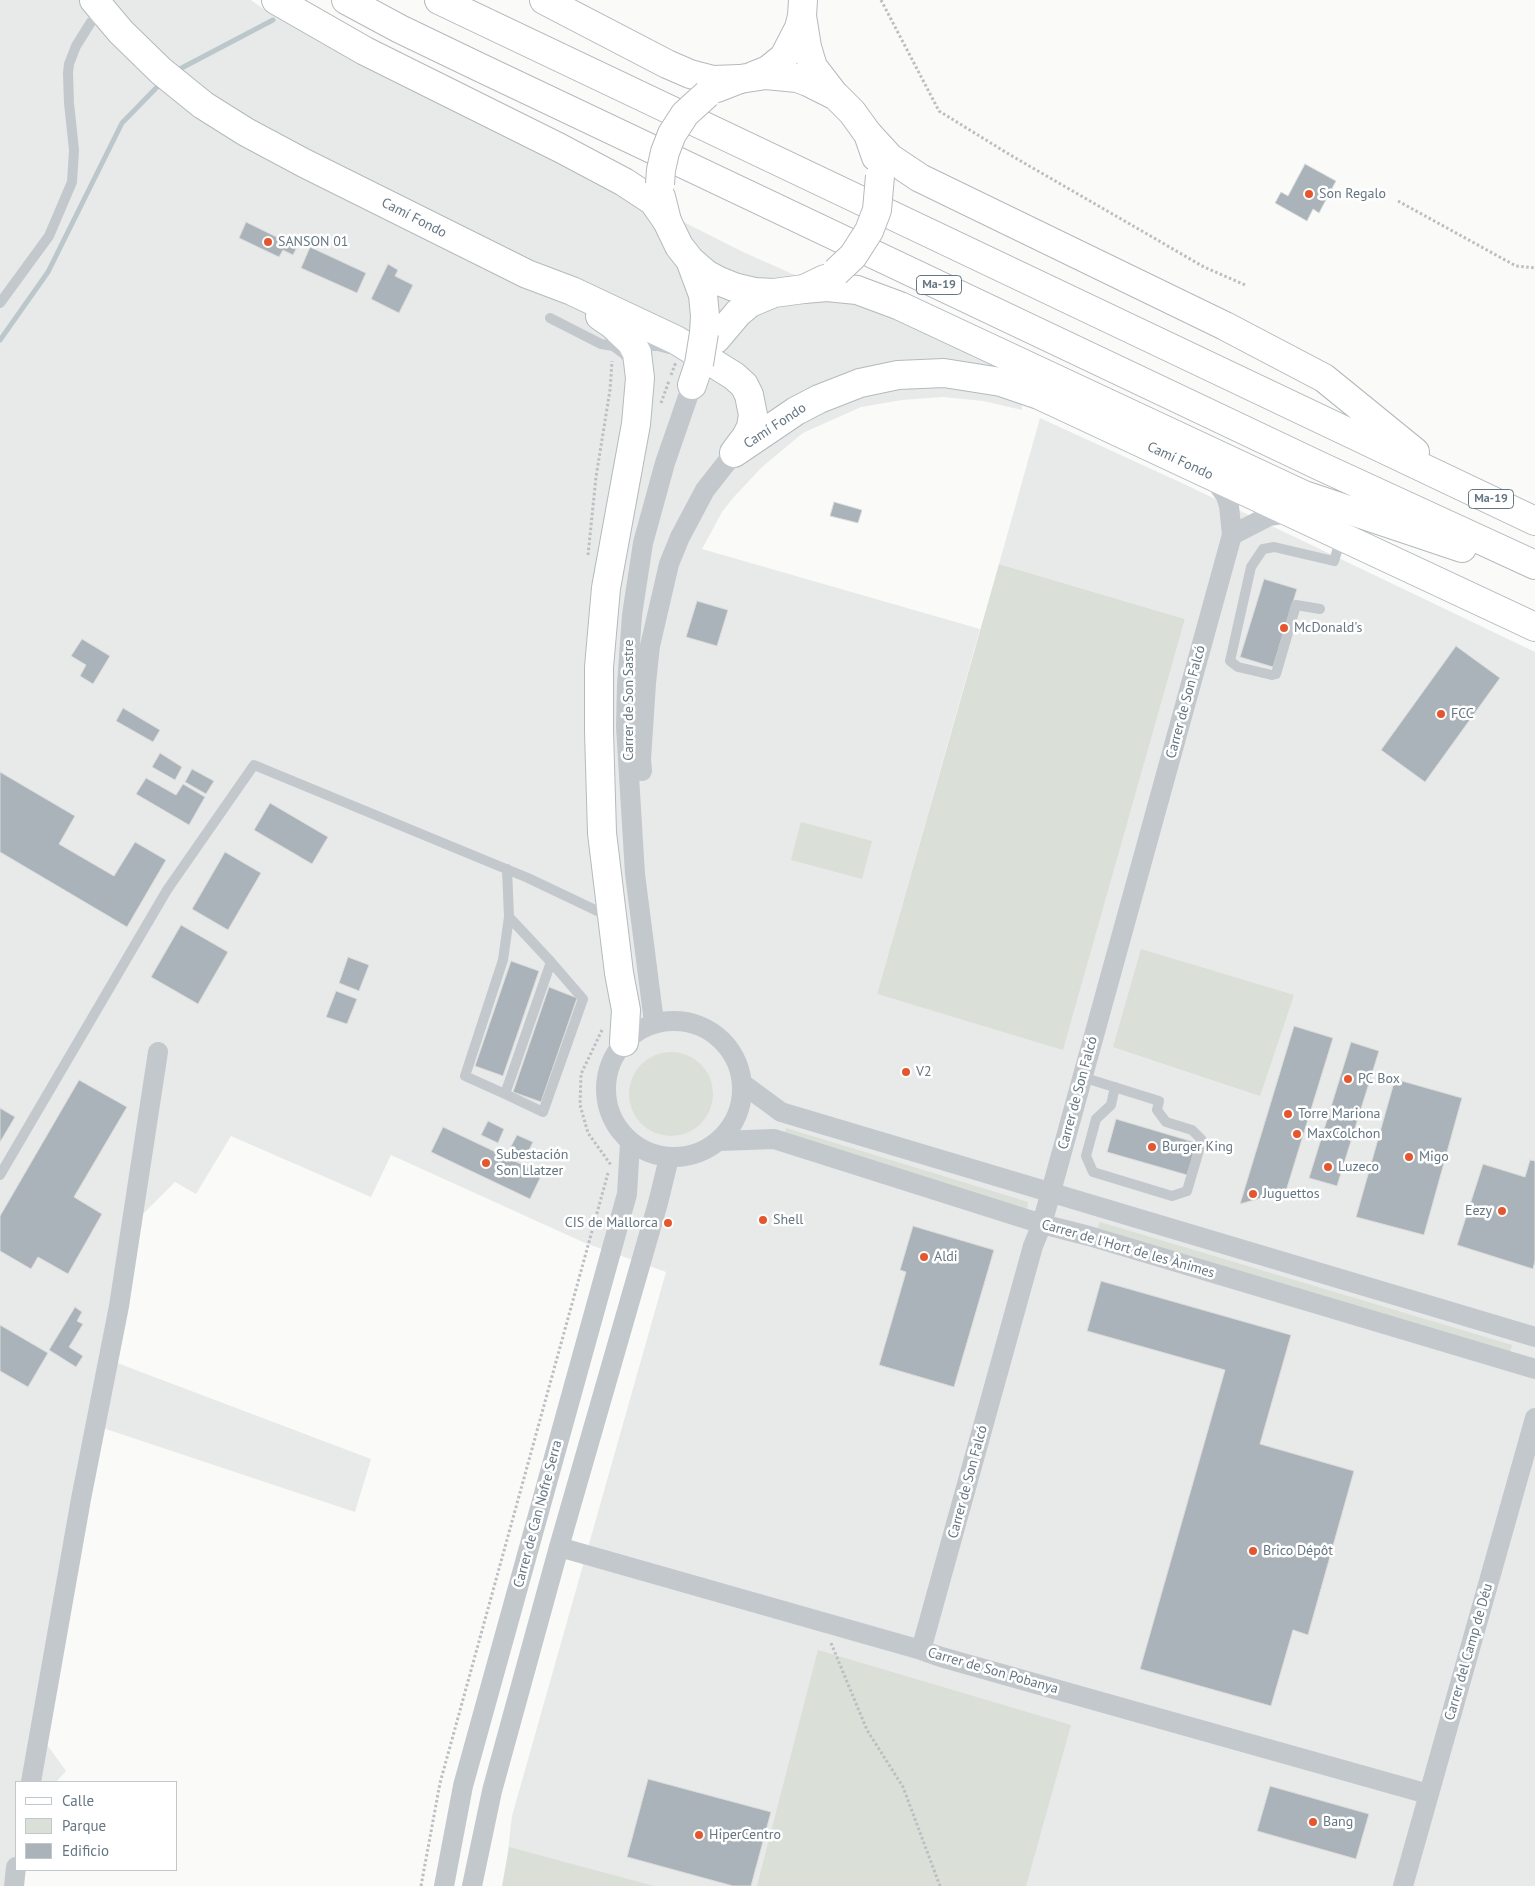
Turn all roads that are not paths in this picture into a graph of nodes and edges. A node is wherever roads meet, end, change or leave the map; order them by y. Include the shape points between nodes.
1 (276, 0) edge
2 (346, 0) edge
3 (439, 0) edge
4 (544, 0) edge
5 (99, 6) edge
6 (803, 8) edge
7 (746, 77) junction
8 (836, 96) junction
9 (868, 134) junction
10 (667, 221) junction
11 (690, 260) junction
12 (527, 274) junction
13 (804, 289) junction
14 (774, 294) junction
15 (0, 302) edge
16 (550, 318) dead end
17 (710, 336) junction
18 (623, 347) junction
19 (674, 351) junction
20 (704, 372) junction
21 (640, 378) junction
22 (734, 453) junction
23 (1203, 471) junction
24 (1447, 478) junction
25 (621, 505) junction
26 (1301, 518) junction
27 (1535, 521) edge
28 (1232, 535) junction
29 (1341, 537) junction
30 (1535, 565) edge
31 (1535, 572) edge
32 (1320, 609) dead end
33 (1535, 627) edge
34 (507, 869) junction
35 (635, 874) junction
36 (509, 917) junction
37 (613, 919) junction
38 (551, 962) junction
39 (654, 1022) junction
40 (614, 1034) junction
41 (158, 1052) dead end
42 (1082, 1078) junction
43 (743, 1084) junction
44 (1115, 1087) junction
45 (505, 1094) junction
46 (720, 1141) junction
47 (630, 1142) junction
48 (669, 1158) junction
49 (0, 1176) edge
50 (1050, 1193) junction
51 (1042, 1224) junction
52 (1535, 1337) edge
53 (1535, 1369) edge
54 (1535, 1418) edge
55 (559, 1547) junction
56 (921, 1650) junction
57 (31, 1781) edge
58 (1428, 1794) junction
59 (16, 1871) edge
60 (14, 1886) edge
61 (444, 1886) edge
62 (472, 1886) edge
63 (1403, 1886) edge

1 - 10 main road via 365,51 624,182 653,201
2 - 30 main road, Ma-19 via 478,68
3 - 24 main road, Ma-19
4 - 7 main road via 690,74 712,80
5 - 12 main road, Camí Fondo via 144,55 203,105 266,144
5 - 15 lane via 69,64 74,150 72,182 49,236
6 - 7 main road via 795,37 784,57 768,70
6 - 8 main road via 807,47 813,67
7 - 8 main road via 797,78
7 - 10 main road, bridge via 707,94 685,114 672,134 660,170 662,206
8 - 9 main road
9 - 13 main road, bridge via 880,176 877,210 870,231 853,256 836,272
9 - 24 main road via 890,158 920,178 1209,318 1324,378
10 - 11 main road
11 - 14 main road via 706,274 734,288
11 - 17 main road via 703,295
12 - 18 main road via 604,318 623,333
12 - 20 main road, Camí Fondo via 572,291 676,340
13 - 14 main road
13 - 31 main road via 857,290 900,306 1304,495
14 - 17 main road via 750,303
16 - 18 lane via 601,344
17 - 20 main road
18 - 19 lane via 658,346
18 - 21 main road via 640,364
18 - 25 lane via 632,376 620,460
19 - 20 main road
19 - 21 main road via 655,353 648,359
20 - 22 main road, Camí Fondo via 734,376 744,385 752,406 751,427
20 - 35 street, Carrer de Son Sastre via 675,431 650,514 632,615 626,727
21 - 25 main road via 636,424
22 - 23 main road, Camí Fondo via 783,418 843,388 898,375 944,373 1001,382 1032,392
22 - 35 street via 705,490 680,537 669,564 653,626 641,758 647,860
23 - 26 main road, Camí Fondo
23 - 28 street via 1226,496
24 - 27 main road, Ma-19
25 - 37 main road via 604,603 599,685 602,833
26 - 28 street via 1274,515
26 - 29 main road, Camí Fondo
28 - 42 street, Carrer de Son Falcó
29 - 32 lane via 1334,561 1274,547 1263,549 1251,567 1230,661 1238,668 1276,674 1296,605
29 - 33 main road, Camí Fondo
34 - 36 lane
34 - 37 lane
34 - 49 lane via 254,765 167,890
35 - 39 street, Carrer de Son Sastre
36 - 38 lane
36 - 45 lane via 503,960 465,1076
37 - 40 main road via 626,1010
38 - 45 lane
38 - 45 lane via 583,999 543,1112
39 - 40 street
39 - 43 street via 686,1022 707,1029 725,1043 737,1062
40 - 47 street via 605,1082 607,1105 615,1126
41 - 57 street via 119,1306
42 - 44 lane
42 - 50 street, Carrer de Son Falcó
43 - 46 street via 741,1105 733,1125
43 - 50 street via 781,1112
44 - 44 lane via 1111,1106 1096,1119 1086,1156 1093,1172 1172,1196 1187,1191 1202,1140 1192,1130 1166,1122 1157,1110 1159,1101
46 - 48 street via 687,1157
46 - 51 street, Carrer de l'Hort de les Ànimes via 774,1139
47 - 48 street via 655,1156
47 - 61 street, Carrer de Can Nofre Serra via 627,1194 463,1786
48 - 55 street, Carrer de Can Nofre Serra
50 - 51 street, Carrer de Son Falcó
50 - 52 street
51 - 53 street, Carrer de l'Hort de les Ànimes
51 - 56 street, Carrer de Son Falcó via 1033,1246
54 - 58 street, Carrer del Camp de Déu
55 - 56 street, Carrer de Son Pobanya
55 - 62 street, Carrer de Can Nofre Serra via 492,1791
56 - 58 street, Carrer de Son Pobanya
58 - 63 street, Carrer del Camp de Déu
59 - 60 street

